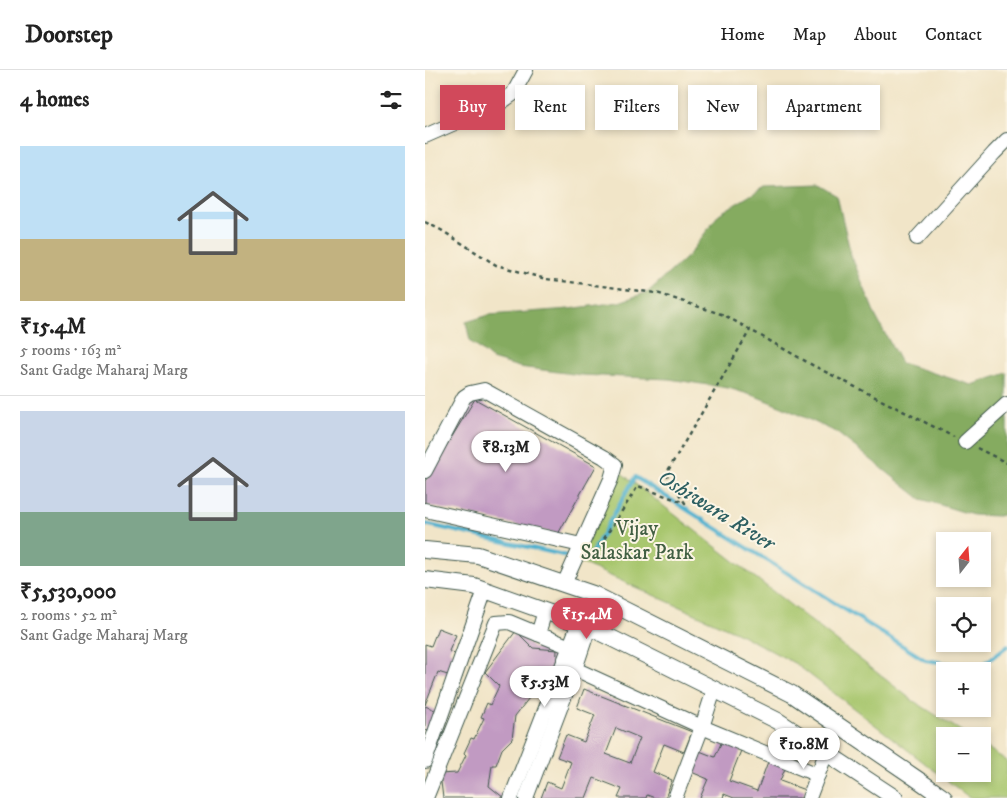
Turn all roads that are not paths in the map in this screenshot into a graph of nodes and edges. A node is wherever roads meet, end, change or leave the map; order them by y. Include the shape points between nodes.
1 (526, 70) edge
2 (425, 136) edge
3 (1007, 140) edge
4 (917, 238) dead end
5 (1007, 404) edge
6 (965, 442) road end
7 (425, 470) edge
8 (425, 510) edge
9 (425, 550) edge
10 (580, 557) junction
11 (425, 580) edge
12 (564, 584) junction
13 (485, 590) junction
14 (545, 611) junction
15 (584, 625) junction
16 (538, 634) junction
17 (569, 647) junction
18 (575, 669) junction
19 (714, 690) junction
20 (703, 728) junction
21 (826, 753) junction
22 (425, 761) edge
23 (818, 775) junction
24 (426, 798) edge
25 (511, 798) edge
26 (526, 798) edge
27 (675, 798) edge
28 (809, 798) edge
29 (895, 798) edge
30 (944, 798) edge

1 - 2 street via 513,94 500,103
3 - 4 street
5 - 6 street
7 - 10 street via 464,397 484,390 604,457 615,466
8 - 10 street
9 - 12 main road via 478,555
10 - 12 street
11 - 13 main road
12 - 30 main road via 593,594 792,694
13 - 14 main road
13 - 22 street
14 - 15 main road
14 - 16 street
15 - 17 street
15 - 18 street
15 - 19 main road
16 - 17 street
16 - 24 street via 509,622 496,623
17 - 25 street
18 - 20 street
18 - 26 street
19 - 20 street
19 - 21 main road via 778,721
20 - 23 street
20 - 27 street
21 - 23 street
21 - 29 main road
23 - 28 street

